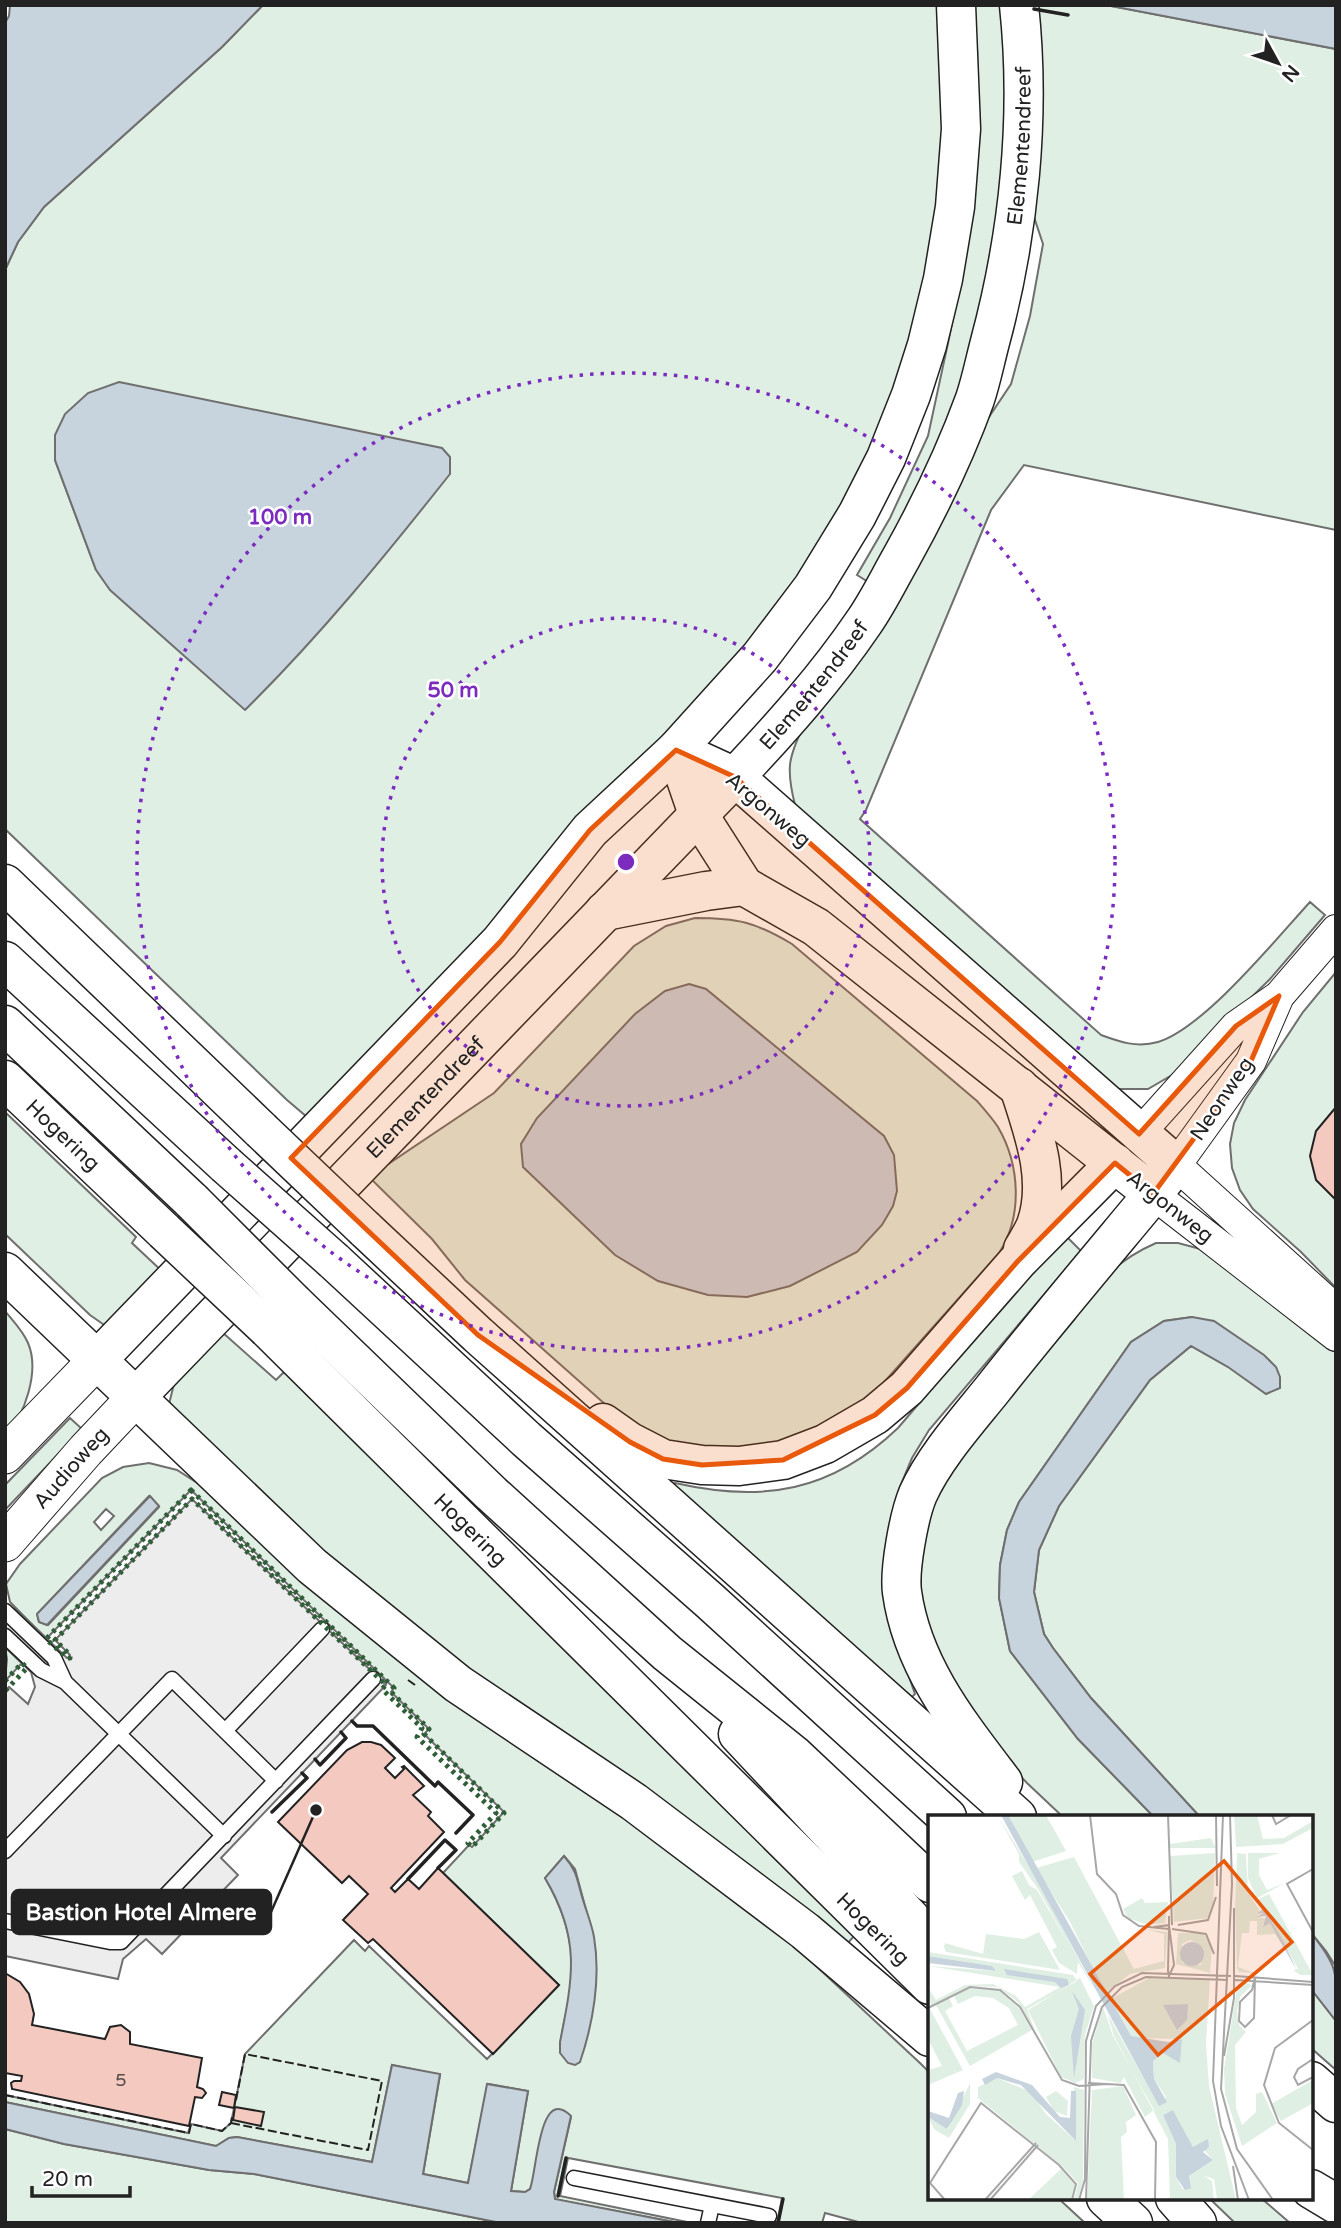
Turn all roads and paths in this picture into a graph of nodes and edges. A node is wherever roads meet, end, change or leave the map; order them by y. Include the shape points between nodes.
1 (956, 5) edge
2 (1019, 7) edge
3 (677, 750) junction
4 (735, 777) junction
5 (698, 814) junction
6 (5, 884) edge
7 (744, 886) junction
8 (605, 911) junction
9 (1336, 930) edge
10 (5, 961) edge
11 (1279, 996) junction
12 (5, 1025) edge
13 (5, 1080) edge
14 (1018, 1087) junction
15 (1139, 1134) junction
16 (1115, 1163) junction
17 (1164, 1180) junction
18 (1018, 1261) junction
19 (5, 1272) edge
20 (1336, 1310) edge
21 (478, 1335) junction
22 (1336, 1336) edge
23 (97, 1360) junction
24 (137, 1396) junction
25 (5, 1455) edge
26 (5, 1543) edge
27 (5, 1611) edge
28 (322, 1629) dead end
29 (5, 1636) edge
30 (667, 1653) junction
31 (373, 1679) dead end
32 (65, 1682) junction
33 (225, 1731) junction
34 (118, 1734) junction
35 (276, 1781) junction
36 (945, 1815) edge
37 (1015, 1815) edge
38 (1027, 1815) edge
39 (224, 1836) junction
40 (5, 1851) edge
41 (928, 1882) edge
42 (5, 1921) edge
43 (928, 1937) edge
44 (928, 1983) edge
45 (928, 2035) edge
46 (1313, 2083) edge
47 (1336, 2104) edge
48 (1313, 2174) edge
49 (573, 2178) dead end
50 (1313, 2190) edge
51 (1336, 2195) edge
52 (1108, 2200) edge
53 (1161, 2200) edge
54 (1177, 2200) edge
55 (1336, 2204) edge
56 (712, 2205) junction
57 (769, 2216) dead end
58 (708, 2223) edge
59 (1133, 2223) edge
60 (1188, 2223) edge
61 (1198, 2223) edge

1 - 3 main road via 961,129 956,207 943,279 911,395 863,503 813,586 761,657
2 - 4 main road, Elementendreef via 1023,82 1015,223 1002,296 975,397 928,509 866,621 795,713
3 - 4 main road, Argonweg
3 - 5 main road, Argonweg
3 - 23 main road via 590,830 500,942
4 - 5 main road, Elementendreef
4 - 15 main road, Argonweg
5 - 7 main road, Argonweg
5 - 8 main road, Elementendreef
6 - 21 main road, bridge
7 - 8 main road
7 - 14 main road, Argonweg via 816,927
8 - 24 main road, Elementendreef
9 - 11 street, Neonweg
10 - 36 main road, bridge
11 - 15 street, Neonweg via 1236,1026
11 - 17 street, Neonweg via 1251,1061
12 - 30 main road, bridge via 492,1494
13 - 44 main road, Hogering, bridge via 268,1329
14 - 16 main road, Argonweg
14 - 18 main road via 1036,1140 1043,1187 1036,1225
15 - 16 main road, Neonweg
15 - 17 main road, Argonweg
16 - 17 main road, Argonweg
16 - 18 main road, Neonweg
17 - 20 street, Argonweg
17 - 22 street, Argonweg
17 - 38 main road via 951,1440 918,1494 906,1537 902,1591 931,1680
18 - 21 main road via 907,1388 875,1415 825,1444 783,1461 739,1466 663,1459 630,1442
19 - 23 main road
21 - 37 main road
23 - 24 main road
23 - 25 street
24 - 26 street, Audioweg
24 - 45 main road via 312,1566 458,1684 634,1802 805,1931
27 - 32 lane via 54,1658
28 - 33 lane
29 - 32 lane via 41,1671
30 - 41 main road via 794,1755
30 - 43 main road
31 - 35 lane
32 - 34 lane
33 - 34 lane via 172,1679
33 - 35 lane
34 - 39 lane
34 - 40 lane
35 - 39 lane
39 - 42 lane via 121,1942
46 - 47 main road
48 - 51 main road
49 - 56 lane
50 - 55 main road
52 - 59 main road
53 - 60 main road
54 - 61 main road
56 - 57 lane
56 - 58 lane

